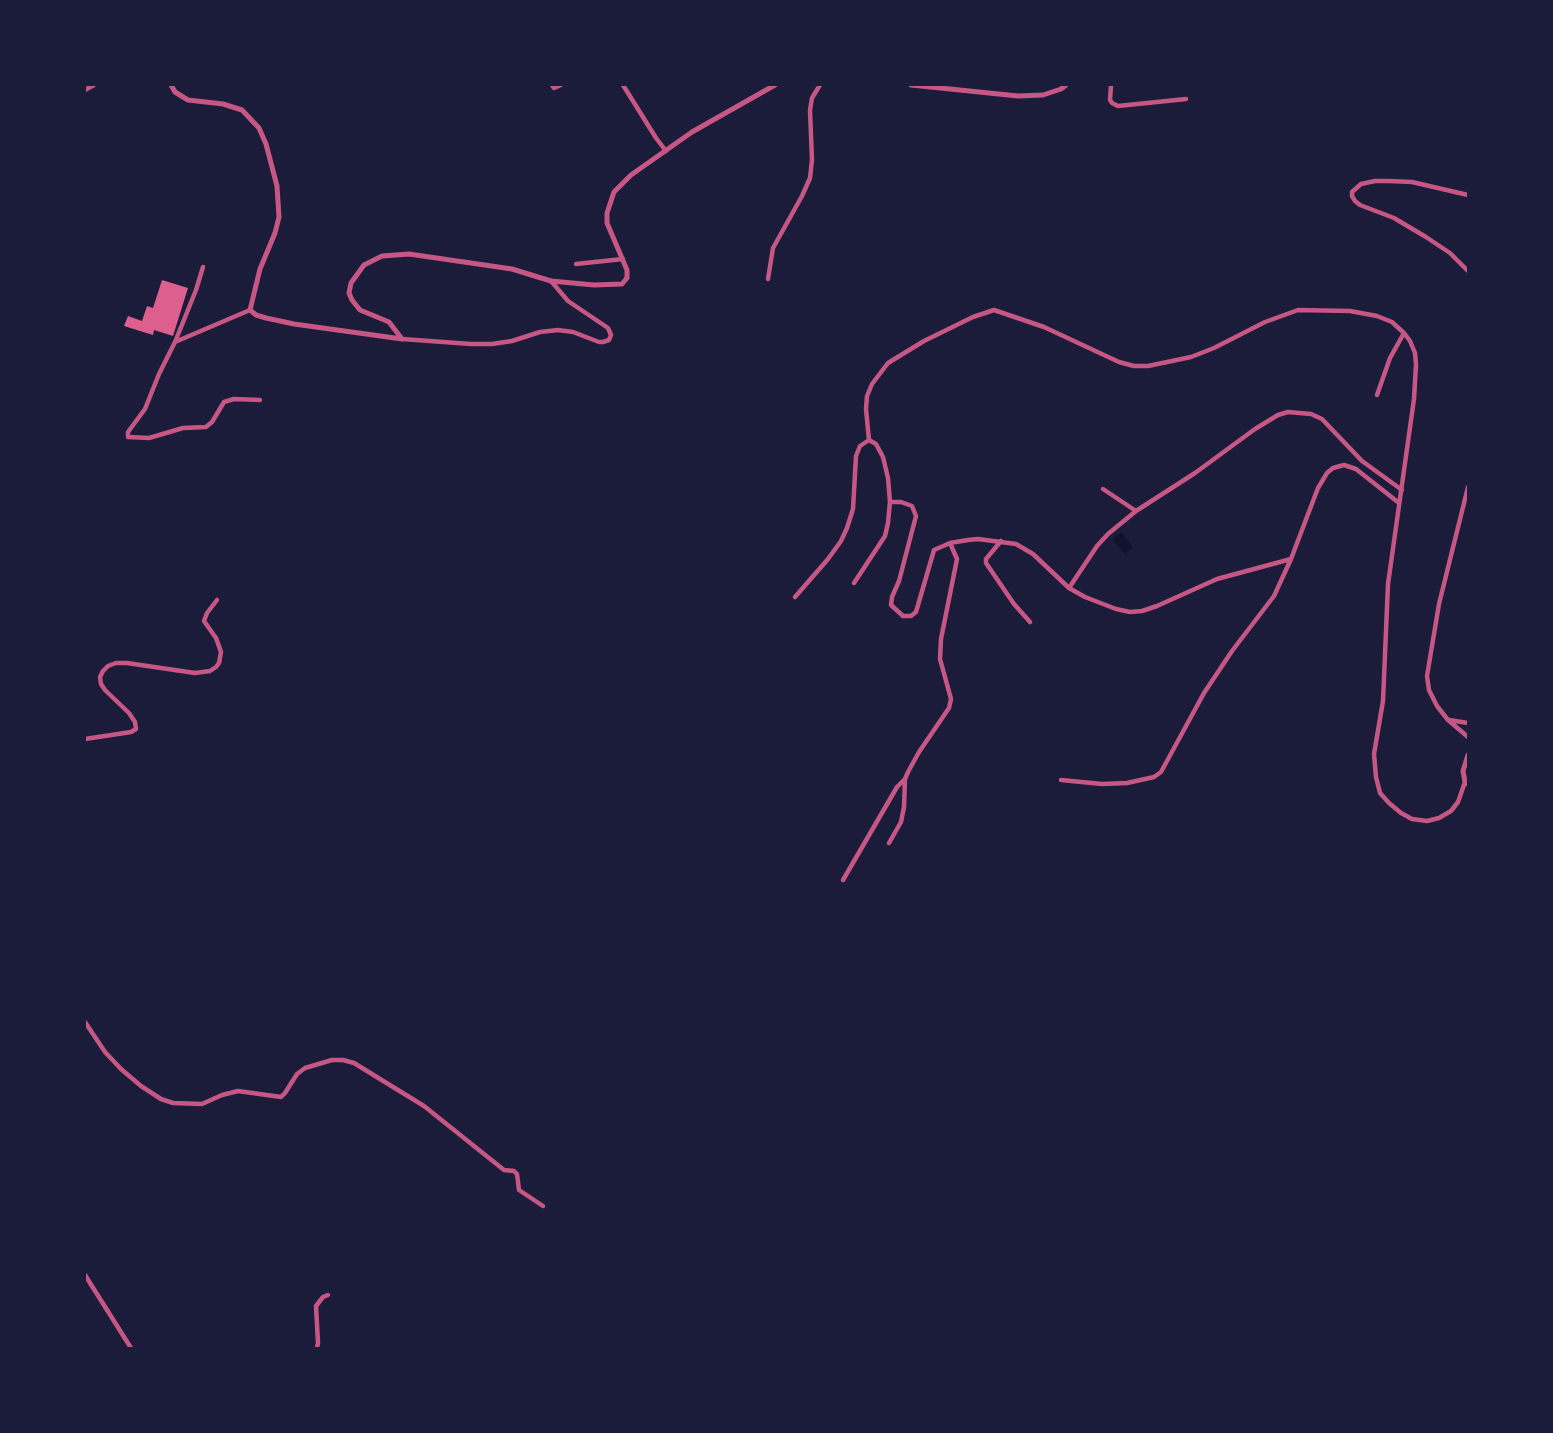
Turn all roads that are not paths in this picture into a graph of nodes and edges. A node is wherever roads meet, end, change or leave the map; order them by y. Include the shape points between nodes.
1 (94, 85) edge
2 (171, 85) edge
3 (552, 85) edge
4 (561, 85) edge
5 (623, 85) edge
6 (775, 85) edge
7 (820, 85) edge
8 (911, 85) edge
9 (1066, 85) edge
10 (1111, 85) edge
11 (85, 90) edge
12 (1186, 99) dead end
13 (666, 150) junction
14 (1468, 194) edge
15 (623, 259) junction
16 (576, 264) dead end
17 (203, 267) dead end
18 (1468, 271) edge
19 (768, 279) dead end
20 (551, 281) junction
21 (250, 310) junction
22 (1404, 333) junction
23 (402, 339) junction
24 (175, 342) junction
25 (1377, 395) dead end
26 (260, 400) dead end
27 (868, 440) junction
28 (1468, 486) edge
29 (1103, 490) dead end
30 (1402, 490) junction
31 (890, 502) junction
32 (1400, 503) junction
33 (1136, 511) junction
34 (1001, 542) junction
35 (950, 543) junction
36 (1291, 559) junction
37 (854, 583) dead end
38 (1069, 588) junction
39 (795, 597) dead end
40 (217, 600) dead end
41 (1030, 622) dead end
42 (1448, 720) junction
43 (1468, 723) edge
44 (1468, 737) edge
45 (85, 739) edge
46 (1468, 755) edge
47 (905, 779) junction
48 (1061, 780) dead end
49 (1467, 783) edge
50 (889, 843) dead end
51 (843, 880) dead end
52 (85, 1022) edge
53 (543, 1206) dead end
54 (85, 1276) edge
55 (328, 1294) dead end
56 (131, 1348) edge
57 (317, 1348) edge

1 - 11 street
2 - 21 street via 175,92 188,100 242,110 259,128 266,144 277,186 279,217 260,269
3 - 4 street via 554,88
5 - 13 street
6 - 13 street
7 - 19 street via 812,98 810,110 810,178 773,248
8 - 9 street via 1018,96 1043,95
10 - 12 street via 1110,100 1118,106
13 - 15 street via 622,182 609,203 607,223
14 - 18 street via 1389,180 1361,184 1352,192 1355,202 1394,218 1426,237 1450,253
15 - 16 street
15 - 20 street via 628,275 622,284
17 - 24 street
20 - 23 street via 512,269 421,256 395,254 374,258 364,264 349,292 360,310 389,322
20 - 23 street via 568,301 608,328 609,340 599,342 574,332 558,330 492,344
21 - 23 street via 266,318 294,324
21 - 24 street
22 - 25 street via 1390,358
22 - 27 street via 1392,322 1370,315 1298,310 1191,356 1134,366 1044,327 994,310 973,317 888,362 867,396
22 - 30 street via 1415,353 1416,380
24 - 26 street via 145,409 128,432 128,437 149,438 183,428 206,427 224,402
27 - 31 street via 876,444 883,457
27 - 39 street via 860,446 856,456 853,509 841,541
28 - 42 street via 1439,604 1427,676 1433,699
29 - 33 street
30 - 32 street
30 - 33 street via 1362,460 1322,419 1311,414 1288,412 1278,415
31 - 35 street via 912,506 916,516 892,597 891,605 902,616 916,612 934,550
31 - 37 street via 884,536
32 - 36 street via 1356,469 1344,465 1333,468 1318,488
32 - 49 street via 1388,584 1383,701 1374,754 1376,777 1380,793 1388,804 1412,819 1427,821 1450,811
33 - 38 street via 1097,546
34 - 35 street via 978,539
34 - 38 street via 1016,544 1033,554
34 - 41 street via 986,563
35 - 47 street via 957,559 940,658 951,699 949,708
36 - 38 street via 1217,579 1136,612 1116,609
36 - 48 street via 1274,596 1204,693 1161,772 1154,777 1127,783
40 - 45 street via 206,613 204,621 221,652 216,667 195,673 127,663 108,666 100,677 101,684 129,713 136,729
42 - 43 street
42 - 44 street
46 - 49 street via 1463,771
47 - 50 street via 901,822
47 - 51 street via 897,787
52 - 53 street via 121,1069 141,1086 173,1103 202,1104 238,1091 281,1097 304,1068 332,1060 354,1063 424,1106 504,1170 514,1171 519,1190
54 - 56 street
55 - 57 street via 316,1306

